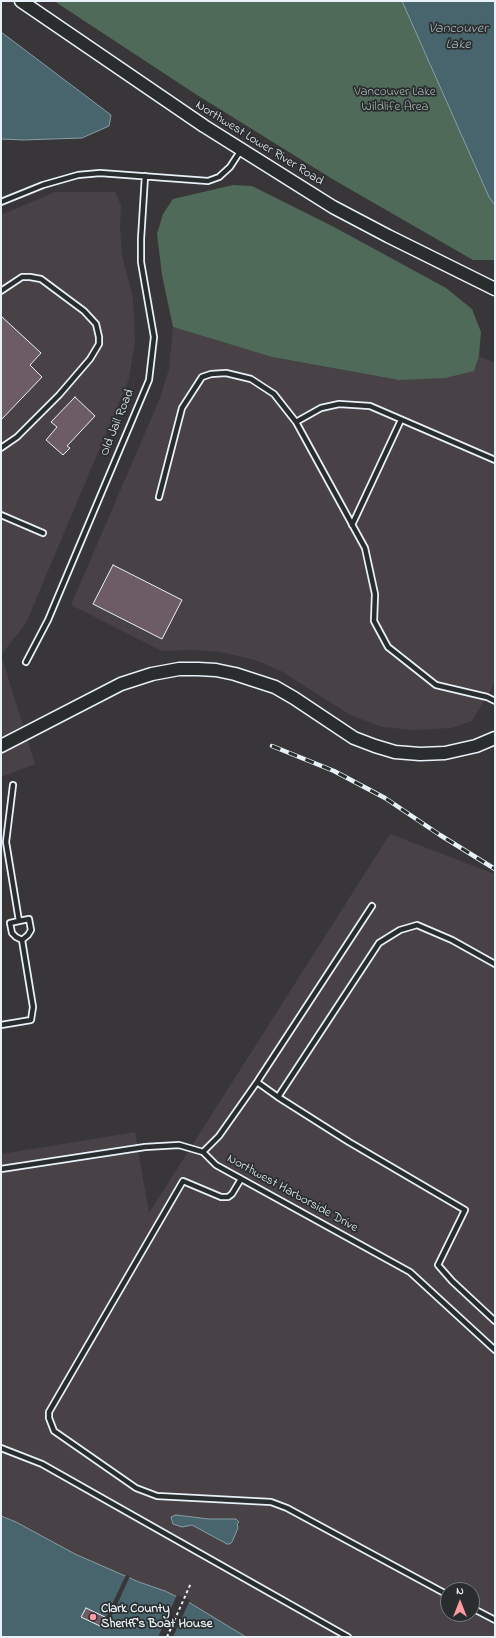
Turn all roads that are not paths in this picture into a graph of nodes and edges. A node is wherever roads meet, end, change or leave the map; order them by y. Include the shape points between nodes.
1 (21, 1) edge
2 (241, 150) junction
3 (145, 176) junction
4 (1, 202) edge
5 (495, 289) edge
6 (1, 291) edge
7 (401, 420) junction
8 (296, 422) junction
9 (1, 448) edge
10 (495, 460) edge
11 (159, 497) dead end
12 (1, 515) edge
13 (352, 525) junction
14 (43, 533) dead end
15 (26, 662) dead end
16 (495, 701) edge
17 (495, 738) edge
18 (1, 746) edge
19 (13, 785) dead end
20 (4, 843) edge
21 (372, 906) dead end
22 (19, 921) junction
23 (22, 940) junction
24 (495, 964) edge
25 (1, 1025) edge
26 (257, 1082) junction
27 (278, 1097) junction
28 (203, 1152) junction
29 (1, 1169) edge
30 (241, 1179) junction
31 (495, 1320) edge
32 (495, 1350) edge
33 (1, 1448) edge
34 (440, 1591) edge
35 (480, 1612) edge
36 (495, 1620) edge
37 (348, 1637) edge

1 - 2 street, Northwest Lower River Road
2 - 3 lane via 230,167 219,177 208,181
2 - 5 street, Northwest Lower River Road via 333,207
3 - 4 lane via 100,173 78,175 43,185
3 - 15 lane, Old Jail Road via 141,262 154,337 149,380 48,620
6 - 9 lane via 22,277 41,280 84,311 96,324 99,344 90,359 59,395 17,437
7 - 8 lane via 370,406 339,404 321,408
7 - 10 lane
7 - 13 lane
8 - 11 lane via 274,394 251,379 226,373 202,376 182,408
8 - 13 lane
12 - 14 lane
13 - 16 lane via 365,548 375,594 374,621 388,646 436,685
17 - 18 street via 476,746 445,753 395,752 354,738 275,687 216,670 179,669 138,677
19 - 20 lane
20 - 22 lane
21 - 26 lane
22 - 23 lane via 10,923 12,933
22 - 23 lane via 29,919 31,930
23 - 25 lane via 33,1007 31,1020
24 - 27 lane via 452,940 416,925 400,930 379,944
26 - 27 lane
26 - 28 lane via 219,1136
27 - 31 lane via 465,1210 438,1265
28 - 29 lane, Northwest Harborside Drive via 179,1145 145,1147
28 - 30 lane, Northwest Harborside Drive via 216,1165
30 - 32 lane, Northwest Harborside Drive via 410,1272
30 - 34 lane via 228,1197 221,1197 183,1181 49,1412 54,1431 136,1488 157,1496 271,1502 287,1508
33 - 37 lane via 42,1464
35 - 36 lane

